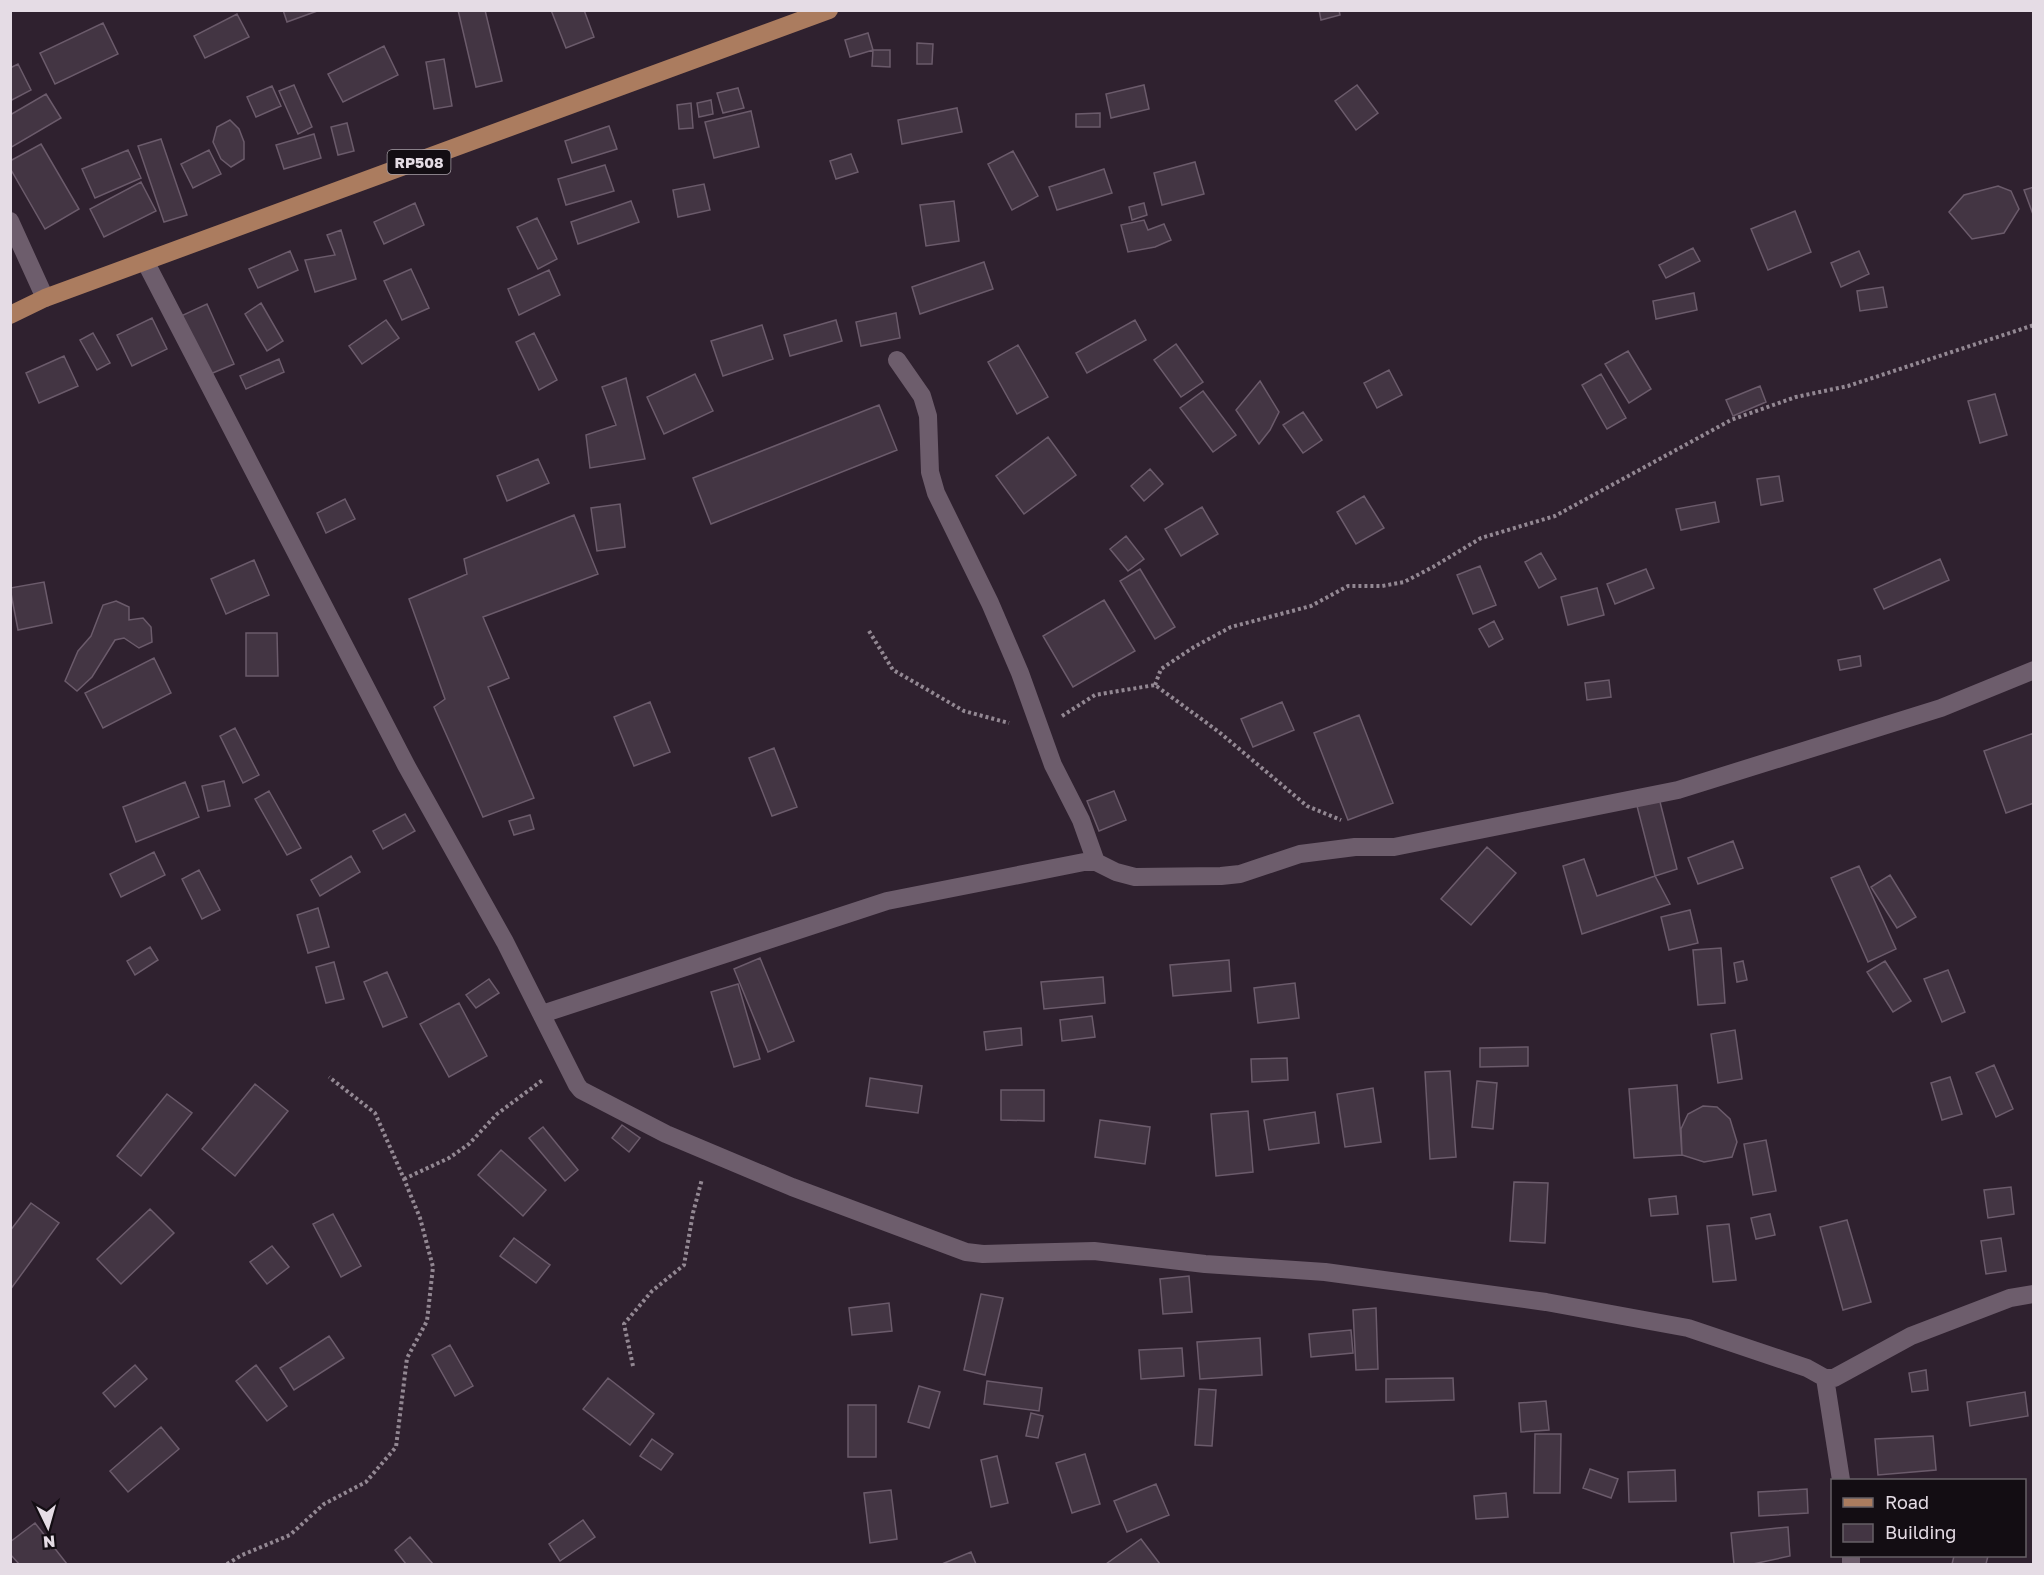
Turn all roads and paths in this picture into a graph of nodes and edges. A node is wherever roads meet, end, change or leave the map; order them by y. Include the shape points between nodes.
1 (829, 10) edge
2 (10, 221) edge
3 (146, 263) junction
4 (45, 298) junction
5 (10, 315) edge
6 (2034, 325) edge
7 (897, 360) dead end
8 (869, 631) dead end
9 (2034, 670) edge
10 (1155, 685) junction
11 (1040, 730) junction
12 (1341, 820) dead end
13 (1096, 862) junction
14 (542, 1014) junction
15 (564, 1060) junction
16 (329, 1077) dead end
17 (709, 1152) junction
18 (404, 1179) junction
19 (2034, 1294) edge
20 (633, 1366) dead end
21 (1825, 1378) junction
22 (1841, 1479) edge
23 (227, 1564) edge

1 - 3 main road, RP508
2 - 4 street
3 - 4 main road, RP508
3 - 14 street via 400,755
4 - 5 main road, RP508
6 - 10 path via 1731,420 1555,516 1481,538 1404,582 1348,586 1311,606 1231,627 1161,669
7 - 11 street via 922,396 928,416 930,472 936,493 990,603
8 - 11 path via 893,670 964,711
9 - 13 street via 1941,708 1678,790 1394,847 1300,854 1240,874 1135,877
10 - 11 path via 1095,695
10 - 12 path via 1219,732 1307,806
11 - 13 street
13 - 14 street via 887,901
14 - 15 street
15 - 17 street via 581,1090
15 - 18 path via 497,1114 469,1144
16 - 18 path via 375,1113
17 - 20 path via 684,1265 652,1291 624,1324
17 - 21 street via 966,1252 1094,1251 1325,1272 1546,1302 1688,1328 1807,1368
18 - 23 path via 433,1267 427,1321 406,1358 396,1447 366,1482 324,1504 290,1535
19 - 21 street via 2010,1298 1911,1336 1841,1376
21 - 22 street

